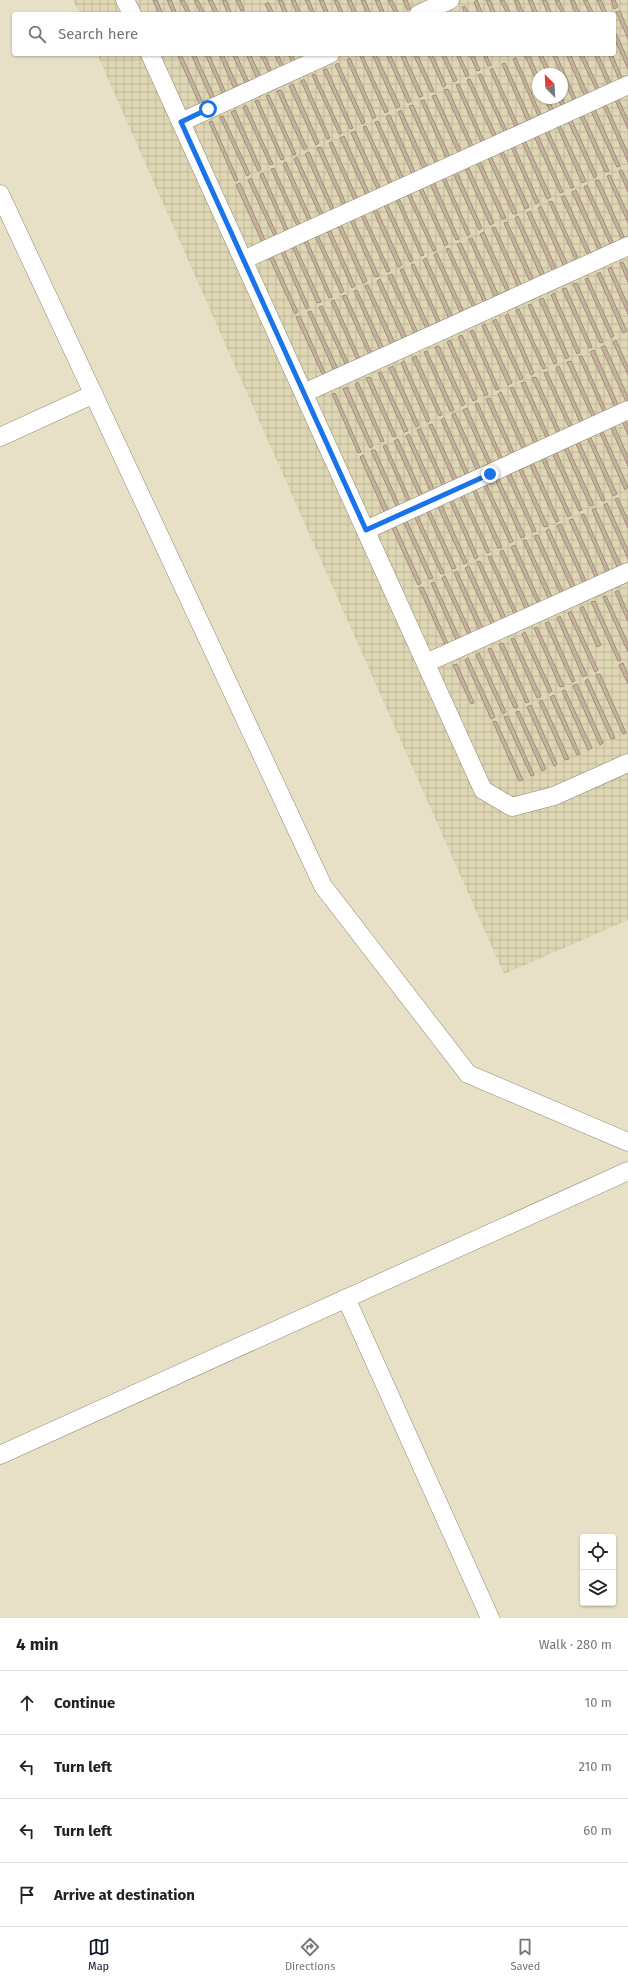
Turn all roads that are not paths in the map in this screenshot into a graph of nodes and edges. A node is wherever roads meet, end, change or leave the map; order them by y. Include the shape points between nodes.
1 (125, 0) edge
2 (450, 0) edge
3 (131, 12) edge
4 (423, 12) edge
5 (151, 56) edge
6 (326, 56) edge
7 (628, 85) edge
8 (181, 122) junction
9 (0, 194) edge
10 (628, 246) edge
11 (243, 260) junction
12 (304, 393) junction
13 (94, 394) junction
14 (628, 410) edge
15 (0, 437) edge
16 (366, 530) junction
17 (628, 572) edge
18 (426, 663) junction
19 (628, 763) edge
20 (628, 1142) edge
21 (628, 1171) edge
22 (346, 1298) junction
23 (0, 1455) edge
24 (490, 1618) edge

1 - 3 lane
2 - 4 lane
5 - 8 lane
6 - 8 lane
7 - 11 lane
8 - 11 lane
9 - 13 lane
10 - 12 lane
11 - 12 lane
12 - 16 lane
13 - 15 lane
13 - 20 lane via 323,886 468,1074
14 - 16 lane
16 - 18 lane
17 - 18 lane
18 - 19 lane via 483,790 512,807 554,796
21 - 22 lane
22 - 23 lane
22 - 24 lane

